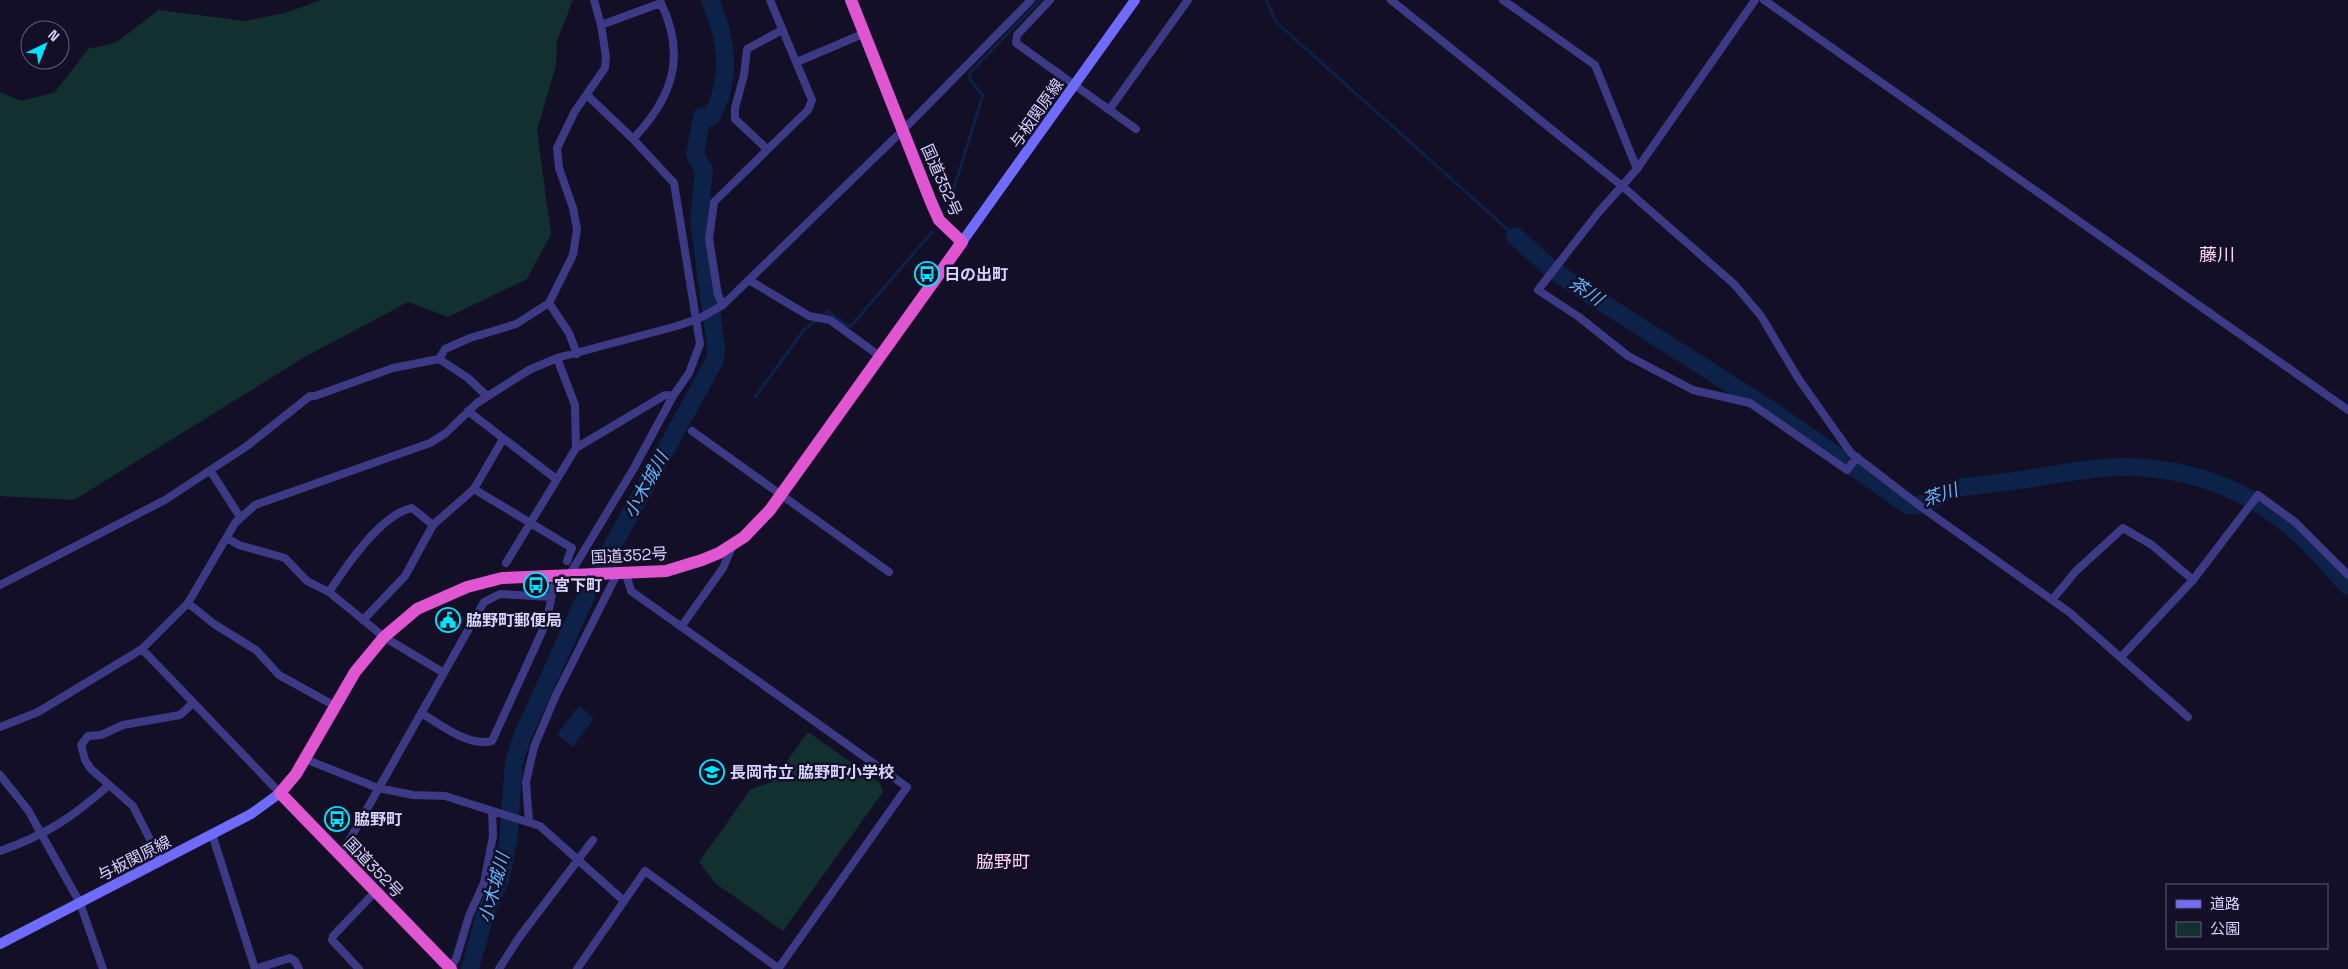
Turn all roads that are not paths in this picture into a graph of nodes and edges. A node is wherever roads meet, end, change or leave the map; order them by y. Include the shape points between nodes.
1 (594, 0) edge
2 (770, 0) edge
3 (851, 0) edge
4 (1031, 0) edge
5 (1050, 0) edge
6 (1135, 0) edge
7 (1188, 0) edge
8 (1391, 0) edge
9 (1503, 0) edge
10 (1756, 0) edge
11 (1764, 0) edge
12 (601, 25) junction
13 (782, 30) junction
14 (865, 33) junction
15 (797, 62) junction
16 (1074, 84) junction
17 (587, 95) junction
18 (1110, 110) junction
19 (1136, 129) dead end
20 (903, 130) junction
21 (634, 139) junction
22 (767, 149) junction
23 (1637, 170) junction
24 (1622, 186) junction
25 (962, 242) junction
26 (749, 280) junction
27 (549, 302) junction
28 (720, 306) junction
29 (698, 319) junction
30 (577, 354) junction
31 (881, 357) junction
32 (557, 358) junction
33 (439, 359) junction
34 (487, 396) junction
35 (673, 396) junction
36 (2348, 410) edge
37 (468, 411) junction
38 (692, 432) dead end
39 (503, 439) junction
40 (576, 448) junction
41 (1857, 458) junction
42 (210, 470) junction
43 (556, 479) junction
44 (474, 489) junction
45 (781, 496) junction
46 (240, 517) junction
47 (530, 523) junction
48 (433, 525) junction
49 (227, 538) junction
50 (732, 545) junction
51 (567, 561) dead end
52 (506, 563) dead end
53 (889, 572) dead end
54 (572, 574) junction
55 (617, 574) junction
56 (2348, 575) edge
57 (2193, 580) junction
58 (0, 586) edge
59 (554, 586) dead end
60 (330, 592) junction
61 (551, 597) junction
62 (2052, 600) junction
63 (188, 604) junction
64 (363, 620) junction
65 (681, 628) junction
66 (384, 637) junction
67 (142, 649) junction
68 (2120, 657) junction
69 (444, 673) junction
70 (192, 702) junction
71 (334, 706) junction
72 (420, 713) junction
73 (2188, 717) dead end
74 (1, 725) edge
75 (305, 759) junction
76 (0, 775) edge
77 (110, 785) junction
78 (378, 788) junction
79 (280, 793) junction
80 (494, 811) junction
81 (528, 822) junction
82 (212, 834) junction
83 (42, 835) junction
84 (593, 840) dead end
85 (0, 850) edge
86 (340, 855) junction
87 (161, 861) junction
88 (576, 861) junction
89 (375, 892) junction
90 (624, 901) junction
91 (80, 903) junction
92 (0, 944) edge
93 (447, 968) edge
94 (102, 969) edge
95 (255, 969) edge
96 (299, 969) edge
97 (359, 969) edge
98 (499, 969) edge
99 (577, 969) edge
100 (778, 969) edge

1 - 12 street
2 - 13 street
3 - 14 highway, 国道352号
4 - 20 street
5 - 16 street via 1017,35 1016,43
6 - 16 main road, 与板関原線
7 - 18 street
8 - 24 street
9 - 23 street via 1595,65
10 - 23 street
11 - 36 street
12 - 17 street via 606,57 604,68
12 - 21 street via 661,3 671,24 674,56 670,84 652,119
13 - 15 street
13 - 22 street via 747,49 735,108 735,119
14 - 15 street
14 - 20 highway, 国道352号
15 - 22 street via 811,94 811,105
16 - 18 street
16 - 25 main road, 与板関原線
17 - 21 street
17 - 27 street via 575,111 557,148 559,168 573,208 577,240 570,262
18 - 19 street
20 - 25 highway, 国道352号 via 939,220
20 - 26 street
21 - 29 street via 674,183
22 - 28 street via 714,202 709,238
23 - 24 street
24 - 41 street via 1734,284 1761,316 1824,417
24 - 41 street via 1538,290 1628,356 1681,385 1750,403 1847,470
25 - 31 highway, 国道352号
26 - 28 street
26 - 31 street via 809,316 830,320
27 - 30 street via 570,333
27 - 33 street via 516,324 445,349
28 - 29 street
29 - 30 street
29 - 35 street via 699,352
30 - 32 street
31 - 45 highway, 国道352号
32 - 34 street via 529,370
32 - 40 street via 575,405
33 - 34 street via 468,378
33 - 42 street via 393,368 310,396 248,446
34 - 37 street
35 - 40 street via 665,395
35 - 54 street
37 - 39 street
37 - 46 street via 446,433 430,443 255,505
38 - 45 street
39 - 43 street
39 - 44 street
40 - 43 street
41 - 62 street
42 - 46 street
42 - 58 street via 126,522
43 - 47 street
44 - 47 street
44 - 48 street
45 - 50 highway, 国道352号 via 760,522
45 - 53 street
46 - 49 street
47 - 51 street via 572,548
47 - 52 street
48 - 60 street via 412,508 399,514 374,531
48 - 64 street via 405,576
49 - 60 street via 285,558 307,581
49 - 63 street
50 - 55 highway, 国道352号 via 683,567
50 - 65 street via 723,568
54 - 55 highway, 国道352号
54 - 66 highway, 国道352号 via 502,578 467,587 418,609
55 - 65 street via 630,591
55 - 81 street via 556,695 534,747 526,782
56 - 57 street via 2296,522 2258,495
57 - 62 street via 2152,545 2123,528 2076,570
57 - 68 street
59 - 61 street
60 - 64 street
61 - 69 street via 500,594 485,598
61 - 72 street via 546,623 492,741 462,737
62 - 68 street
63 - 67 street
63 - 71 street via 256,650 279,675
64 - 66 street
65 - 100 street via 907,787
66 - 69 street
66 - 71 highway, 国道352号 via 355,672
67 - 70 street
67 - 74 street via 38,712
68 - 73 street
69 - 72 street
70 - 77 street via 180,715 123,725 101,735 88,736 81,745 85,760
70 - 79 street
71 - 75 highway, 国道352号
72 - 78 street
75 - 78 street
75 - 79 highway, 国道352号
76 - 83 street via 28,810
77 - 83 street
77 - 87 street via 133,806
78 - 80 street via 413,795 445,796
78 - 86 street
79 - 82 main road, 与板関原線 via 251,814
79 - 86 highway, 国道352号
80 - 81 street
80 - 93 street via 484,883 469,916 456,959
81 - 88 street via 540,826
82 - 87 main road, 与板関原線
82 - 95 street
83 - 85 street
83 - 91 street
84 - 88 street
86 - 89 highway, 国道352号
87 - 91 main road, 与板関原線
88 - 90 street
88 - 98 street
89 - 93 highway, 国道352号
89 - 97 street via 332,940
90 - 99 street
90 - 100 street via 645,871
91 - 92 main road, 与板関原線
91 - 94 street
95 - 96 street via 290,958

